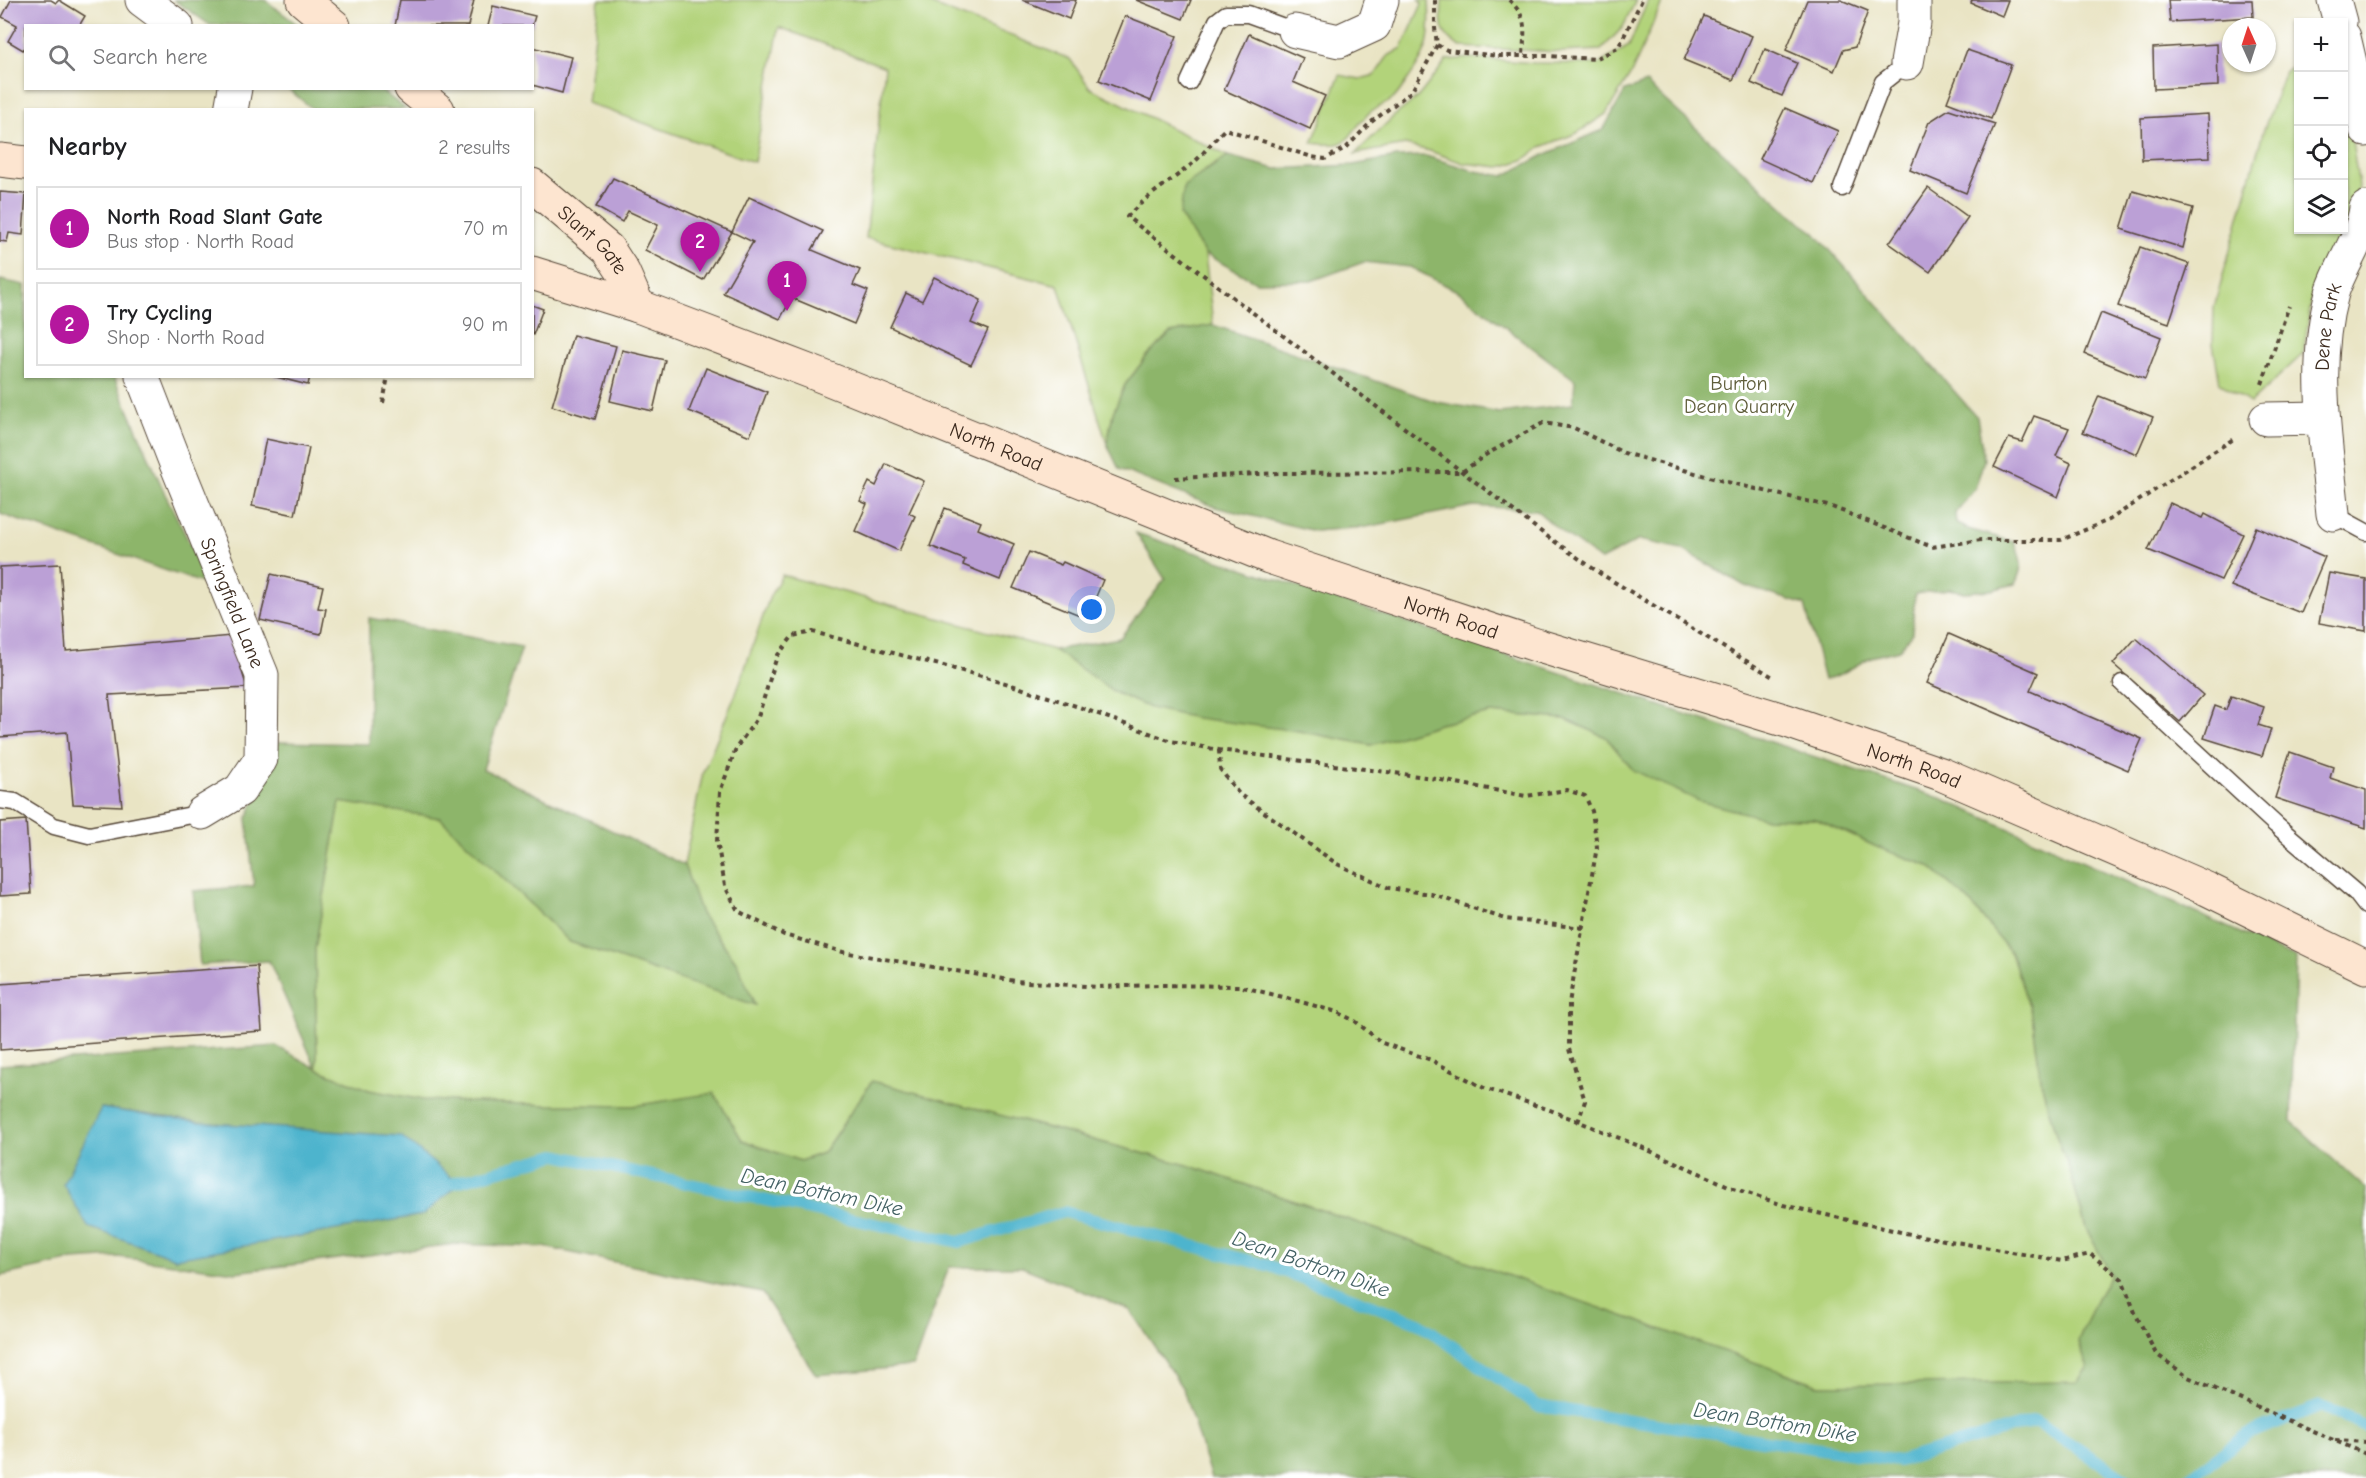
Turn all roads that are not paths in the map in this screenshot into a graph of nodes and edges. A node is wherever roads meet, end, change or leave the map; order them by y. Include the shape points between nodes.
1 (142, 0) edge
2 (303, 0) edge
3 (1382, 0) edge
4 (1914, 0) edge
5 (2334, 0) edge
6 (2339, 18) edge
7 (174, 24) edge
8 (332, 24) edge
9 (1295, 31) joint
10 (2348, 57) edge
11 (1907, 63) joint
12 (1189, 82) dead end
13 (235, 90) edge
14 (413, 90) edge
15 (231, 108) edge
16 (436, 108) edge
17 (2366, 130) edge
18 (0, 160) edge
19 (24, 164) edge
20 (534, 187) edge
21 (1842, 188) dead end
22 (2366, 208) edge
23 (534, 274) edge
24 (638, 306) junction
25 (143, 378) edge
26 (2323, 418) junction
27 (2266, 419) road end
28 (2333, 514) joint
29 (2366, 532) edge
30 (2122, 683) dead end
31 (0, 800) edge
32 (202, 813) joint
33 (2366, 906) edge
34 (2366, 967) edge

1 - 7 street
2 - 8 main road
3 - 9 street via 1374,25 1339,41
4 - 11 street
5 - 6 street
9 - 12 lane via 1248,14 1226,14 1217,21
10 - 17 street
11 - 21 lane via 1883,82
13 - 15 street
14 - 16 main road
18 - 19 main road
20 - 24 main road, Slant Gate via 608,249
22 - 26 street, Dene Park via 2364,224 2332,292 2321,350
23 - 24 main road, North Road
24 - 34 main road, North Road via 1269,557 1539,646 1787,721 1952,778 2207,889
25 - 32 street, Springfield Lane via 262,675 261,759 240,790
26 - 27 street
26 - 28 street, Dene Park
28 - 29 lane, Dene Park
30 - 33 lane
31 - 32 lane via 15,802 54,826 89,835

